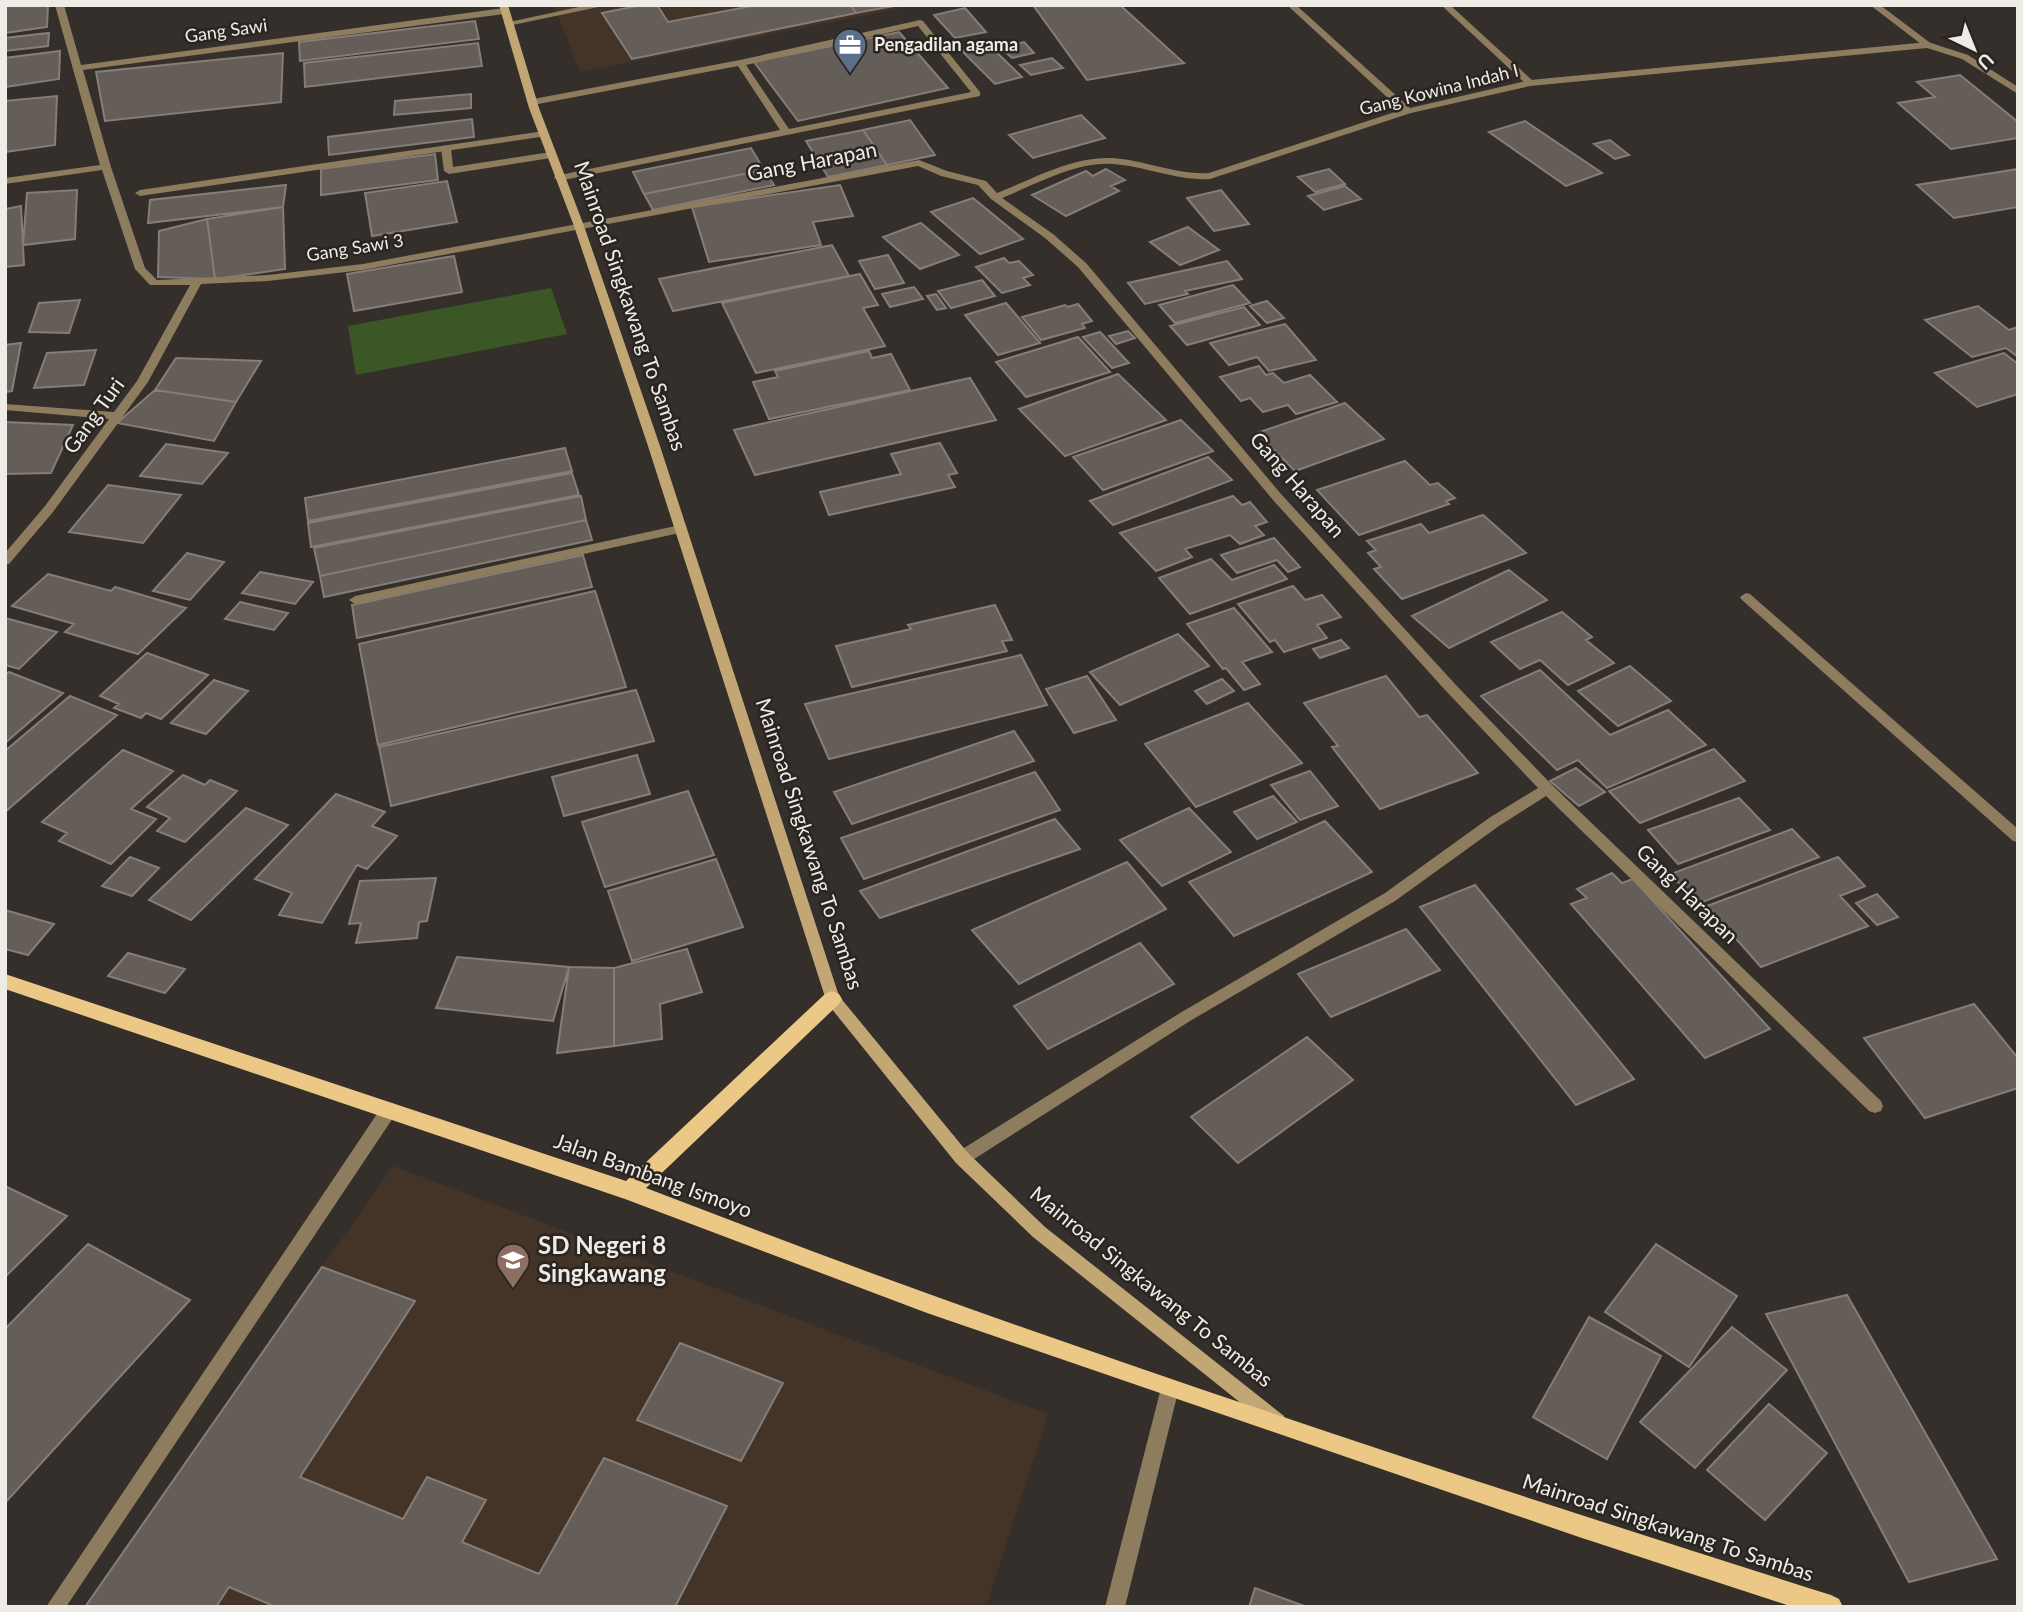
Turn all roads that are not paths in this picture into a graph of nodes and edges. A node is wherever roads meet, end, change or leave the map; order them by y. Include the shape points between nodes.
1 (59, 5) edge
2 (604, 5) edge
3 (1291, 5) edge
4 (1446, 5) edge
5 (1874, 5) edge
6 (505, 13) edge
7 (1928, 45) junction
8 (740, 63) junction
9 (77, 68) junction
10 (1530, 83) junction
11 (2018, 91) edge
12 (533, 102) junction
13 (1408, 111) junction
14 (786, 132) junction
15 (544, 134) junction
16 (446, 148) junction
17 (551, 155) junction
18 (106, 167) junction
19 (559, 178) junction
20 (5, 181) edge
21 (140, 193) dead end
22 (995, 197) junction
23 (579, 226) junction
24 (196, 283) junction
25 (5, 407) edge
26 (118, 416) junction
27 (680, 529) junction
28 (5, 561) edge
29 (1746, 597) dead end
30 (355, 600) dead end
31 (1547, 789) junction
32 (2018, 837) edge
33 (5, 981) edge
34 (832, 999) junction
35 (1875, 1106) dead end
36 (389, 1110) junction
37 (962, 1158) junction
38 (629, 1191) junction
39 (1170, 1388) junction
40 (1282, 1424) junction
41 (55, 1607) edge
42 (1115, 1607) edge
43 (1831, 1607) edge

1 - 9 street
2 - 6 street, Gang Sawi
3 - 13 street
4 - 10 street
5 - 7 street
6 - 9 street, Gang Sawi
6 - 12 street, Mainroad Singkawang To Sambas
7 - 10 street, Gang Kowina Indah I
7 - 11 street, Gang Kowina Indah I via 1965,57
8 - 12 street
8 - 14 street
8 - 14 street via 920,23 977,94
9 - 18 street
10 - 13 street, Gang Kowina Indah I
12 - 15 street, Mainroad Singkawang To Sambas
13 - 22 street, Gang Kowina Indah I via 1210,176 1180,177 1108,161
14 - 19 street
15 - 16 street
15 - 17 street, Mainroad Singkawang To Sambas
16 - 17 street via 449,171
16 - 21 street
17 - 19 street, Mainroad Singkawang To Sambas
18 - 20 street
18 - 24 street, Gang Sawi 3 via 140,269 154,283
19 - 23 street, Mainroad Singkawang To Sambas
22 - 23 street, Gang Harapan via 982,183 919,163
22 - 31 street, Gang Harapan via 1082,265 1278,497
23 - 24 street, Gang Sawi 3 via 363,267
23 - 27 street, Mainroad Singkawang To Sambas
24 - 26 street, Gang Turi via 142,382
25 - 26 street
26 - 28 street, Gang Turi via 50,509
27 - 30 street
27 - 34 street, Mainroad Singkawang To Sambas
29 - 32 street
31 - 35 street, Gang Harapan
31 - 37 street via 1390,897 1185,1017
33 - 36 main road, Jalan Bambang Ismoyo
34 - 37 street, Mainroad Singkawang To Sambas
34 - 38 main road
36 - 38 main road, Jalan Bambang Ismoyo
36 - 41 street
37 - 40 street, Mainroad Singkawang To Sambas via 1039,1231
38 - 39 main road, Jalan Bambang Ismoyo
39 - 40 main road, Jalan Bambang Ismoyo
39 - 42 street
40 - 43 main road, Mainroad Singkawang To Sambas

